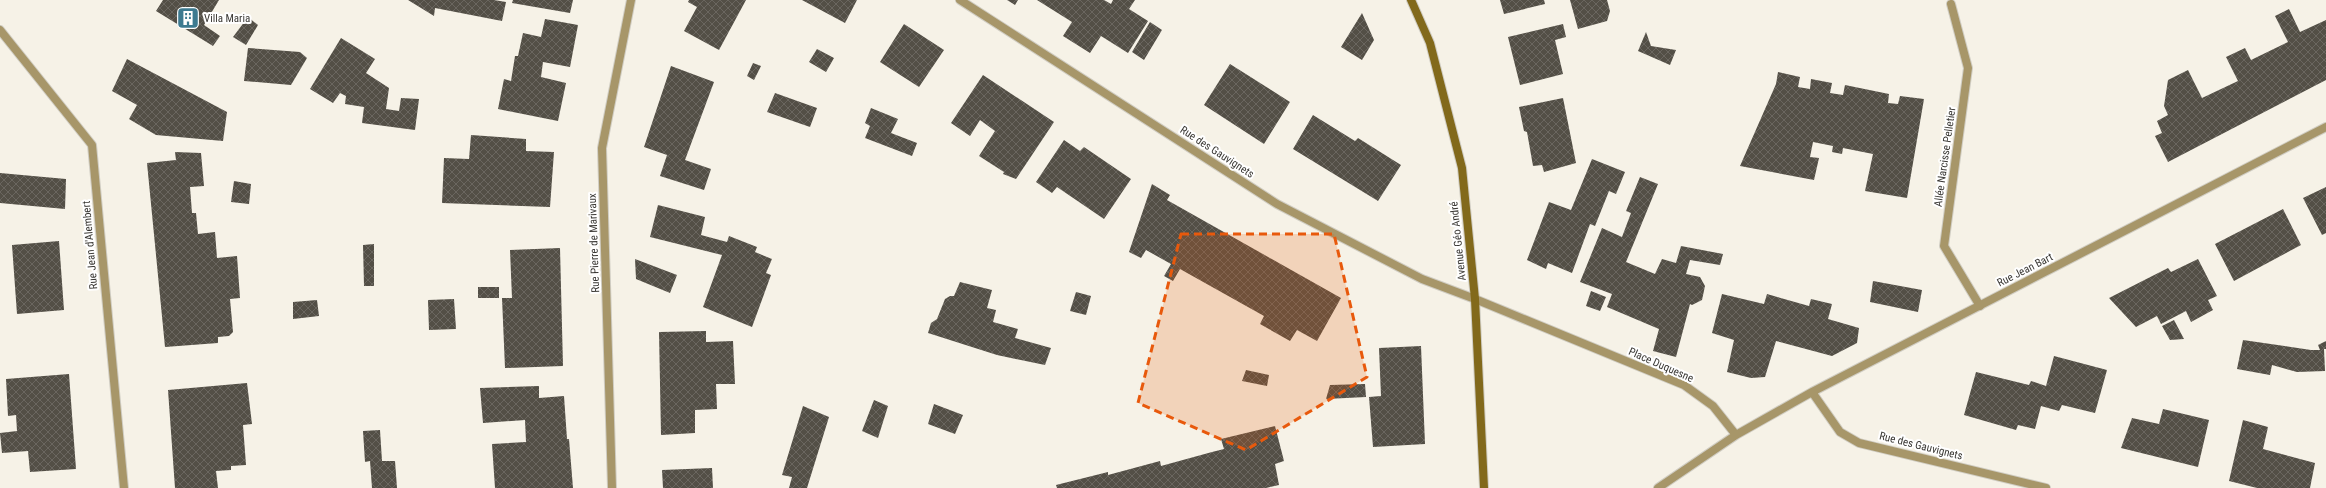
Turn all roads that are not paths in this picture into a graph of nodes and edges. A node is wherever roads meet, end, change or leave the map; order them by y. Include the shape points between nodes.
1 (631, 0) edge
2 (960, 0) edge
3 (1411, 0) edge
4 (1951, 4) dead end
5 (0, 30) edge
6 (2326, 127) edge
7 (1475, 299) junction
8 (1980, 306) junction
9 (1812, 392) junction
10 (1736, 435) junction
11 (124, 488) edge
12 (612, 488) edge
13 (1484, 488) edge
14 (1658, 488) edge
15 (2046, 488) edge

1 - 12 street, Rue Pierre de Marivaux via 602,148
2 - 7 street, Rue des Gauvignets via 1277,204 1422,279
3 - 7 main road, Avenue Géo André via 1430,43 1462,168
4 - 8 street, Allée Narcisse Pelletier via 1968,68 1944,246
5 - 11 street, Rue Jean d'Alembert via 92,145
6 - 8 street, Rue Jean Bart
7 - 10 street, Place Duquesne via 1684,385 1713,406
7 - 13 main road, Avenue Géo André
8 - 9 street, Rue Jean Bart
9 - 10 street, Rue Jean Bart
9 - 15 street, Rue des Gauvignets via 1840,432 1859,443
10 - 14 street

